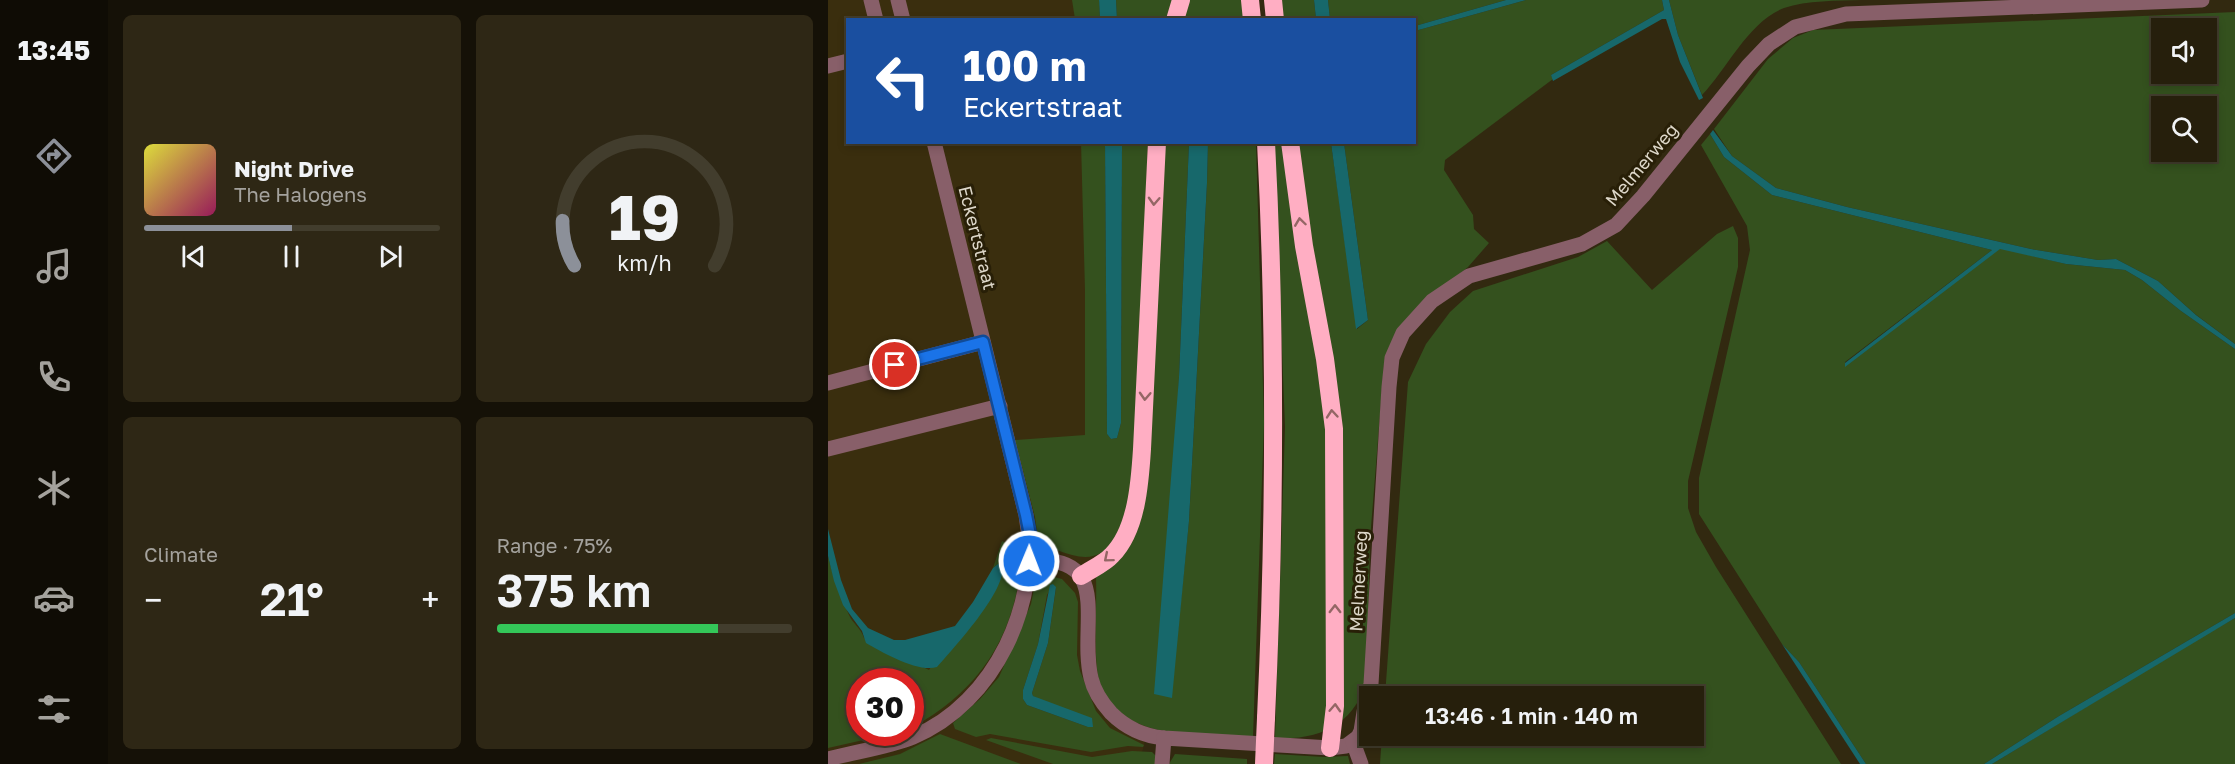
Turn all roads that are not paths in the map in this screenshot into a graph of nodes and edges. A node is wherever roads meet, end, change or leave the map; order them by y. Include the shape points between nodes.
1 (871, 0) edge
2 (898, 0) edge
3 (1181, 0) edge
4 (1250, 0) edge
5 (1262, 0) edge
6 (1273, 0) edge
7 (2202, 0) edge
8 (876, 18) edge
9 (902, 18) edge
10 (1176, 18) edge
11 (1252, 18) edge
12 (1264, 18) edge
13 (1275, 18) edge
14 (846, 62) edge
15 (828, 66) edge
16 (934, 144) edge
17 (1157, 144) edge
18 (1266, 144) edge
19 (1290, 144) edge
20 (983, 342) junction
21 (828, 382) edge
22 (1000, 406) junction
23 (828, 449) edge
24 (1029, 561) junction
25 (1081, 576) junction
26 (1164, 738) junction
27 (1353, 742) junction
28 (1330, 748) junction
29 (828, 759) edge
30 (1162, 764) edge
31 (1264, 764) edge
32 (1361, 764) edge

1 - 8 street
2 - 9 street
3 - 10 highway
4 - 11 highway
5 - 12 highway
6 - 13 highway
7 - 27 street, Melmerweg via 1846,14 1795,27 1769,44 1748,66 1616,225 1581,244 1468,276 1432,301 1403,333 1392,358 1373,672 1361,731
14 - 15 street
16 - 20 street, Eckertstraat
17 -> 25 highway via 1138,494 1120,545 1104,562
18 - 31 highway, bridge via 1274,419
28 -> 19 highway via 1335,696 1334,429
20 - 21 street
20 - 22 street, Eckertstraat
22 - 23 street
22 - 24 street, Eckertstraat via 1030,535
24 - 25 street via 1061,561
24 - 29 street via 1022,602 1001,657 959,708 912,738
25 - 26 street via 1088,599 1089,670 1099,697 1128,727
26 - 28 street
26 - 30 street
27 - 28 street
27 - 32 street

